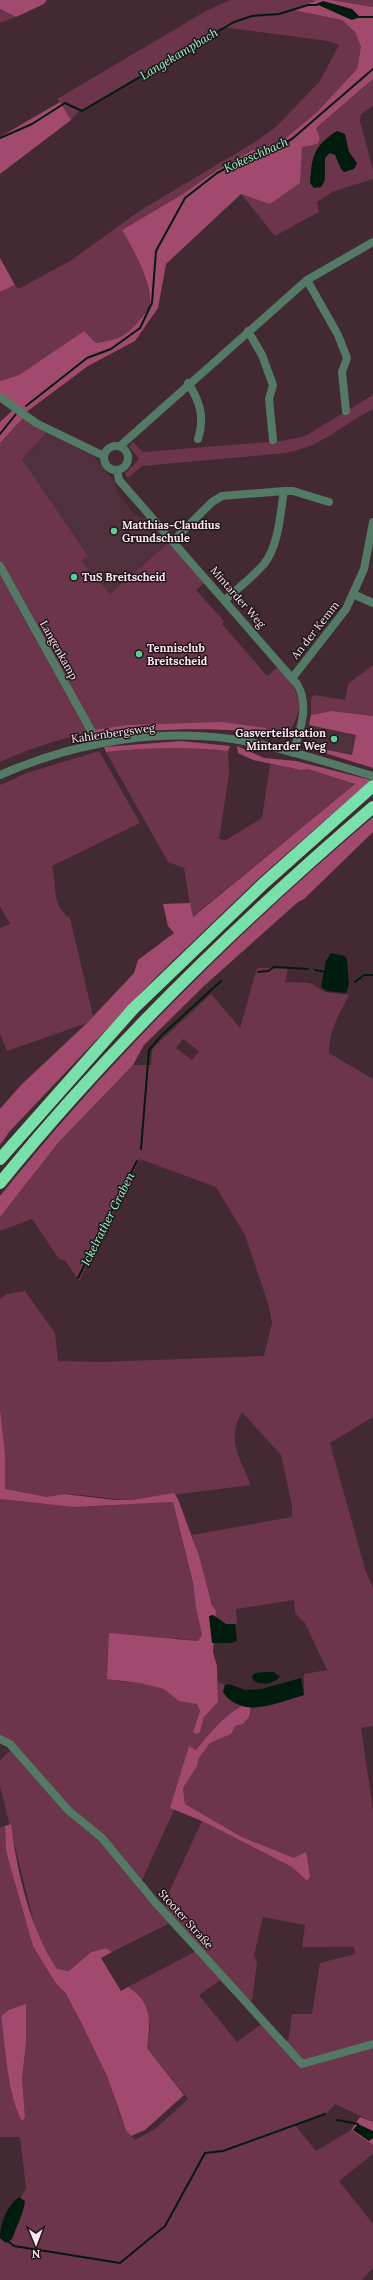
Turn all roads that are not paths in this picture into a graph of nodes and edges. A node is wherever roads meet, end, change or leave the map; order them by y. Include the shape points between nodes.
1 (373, 242) edge
2 (307, 280) junction
3 (248, 331) junction
4 (188, 383) junction
5 (0, 397) edge
6 (346, 411) dead end
7 (198, 440) dead end
8 (273, 440) dead end
9 (120, 446) junction
10 (104, 456) junction
11 (118, 470) junction
12 (284, 491) junction
13 (329, 502) dead end
14 (373, 522) edge
15 (174, 540) junction
16 (0, 566) edge
17 (353, 594) junction
18 (225, 600) junction
19 (373, 603) edge
20 (292, 677) junction
21 (98, 743) junction
22 (293, 753) junction
23 (0, 775) edge
24 (373, 776) edge
25 (371, 787) edge
26 (373, 807) edge
27 (0, 1159) edge
28 (0, 1183) edge
29 (0, 1739) edge
30 (373, 2044) edge

1 - 2 street
2 - 3 street
2 - 6 street via 338,335 347,358 342,372
3 - 4 street
3 - 8 street via 262,355 273,384 269,399
4 - 7 street via 201,408 202,427
4 - 9 street
5 - 10 street via 32,421
9 - 10 street via 110,448
9 - 11 street via 127,451 128,460 126,465
10 - 11 street via 108,466
11 - 15 street, Mintarder Weg via 119,480
12 - 13 street via 293,491
12 - 15 street via 222,496 212,502
12 - 18 street via 275,542 270,555 264,564
14 - 17 street, An der Kemm via 364,569
15 - 18 street, Mintarder Weg
16 - 21 street, Langenkamp
17 - 19 street
17 - 20 street, An der Kemm via 346,610 333,628
18 - 20 street, Mintarder Weg
20 - 22 street, Mintarder Weg via 302,692 304,703
21 - 22 street, Kahlenbergsweg via 143,737 190,736 250,742
21 - 23 street, Kahlenbergsweg via 31,761
22 - 24 street, Kahlenbergsweg
25 - 27 highway via 263,884 133,1009
26 - 28 highway via 272,895 203,962 76,1093
29 - 30 street, Stooter Straße via 10,1744 68,1810 102,1838 155,1902 302,2064

